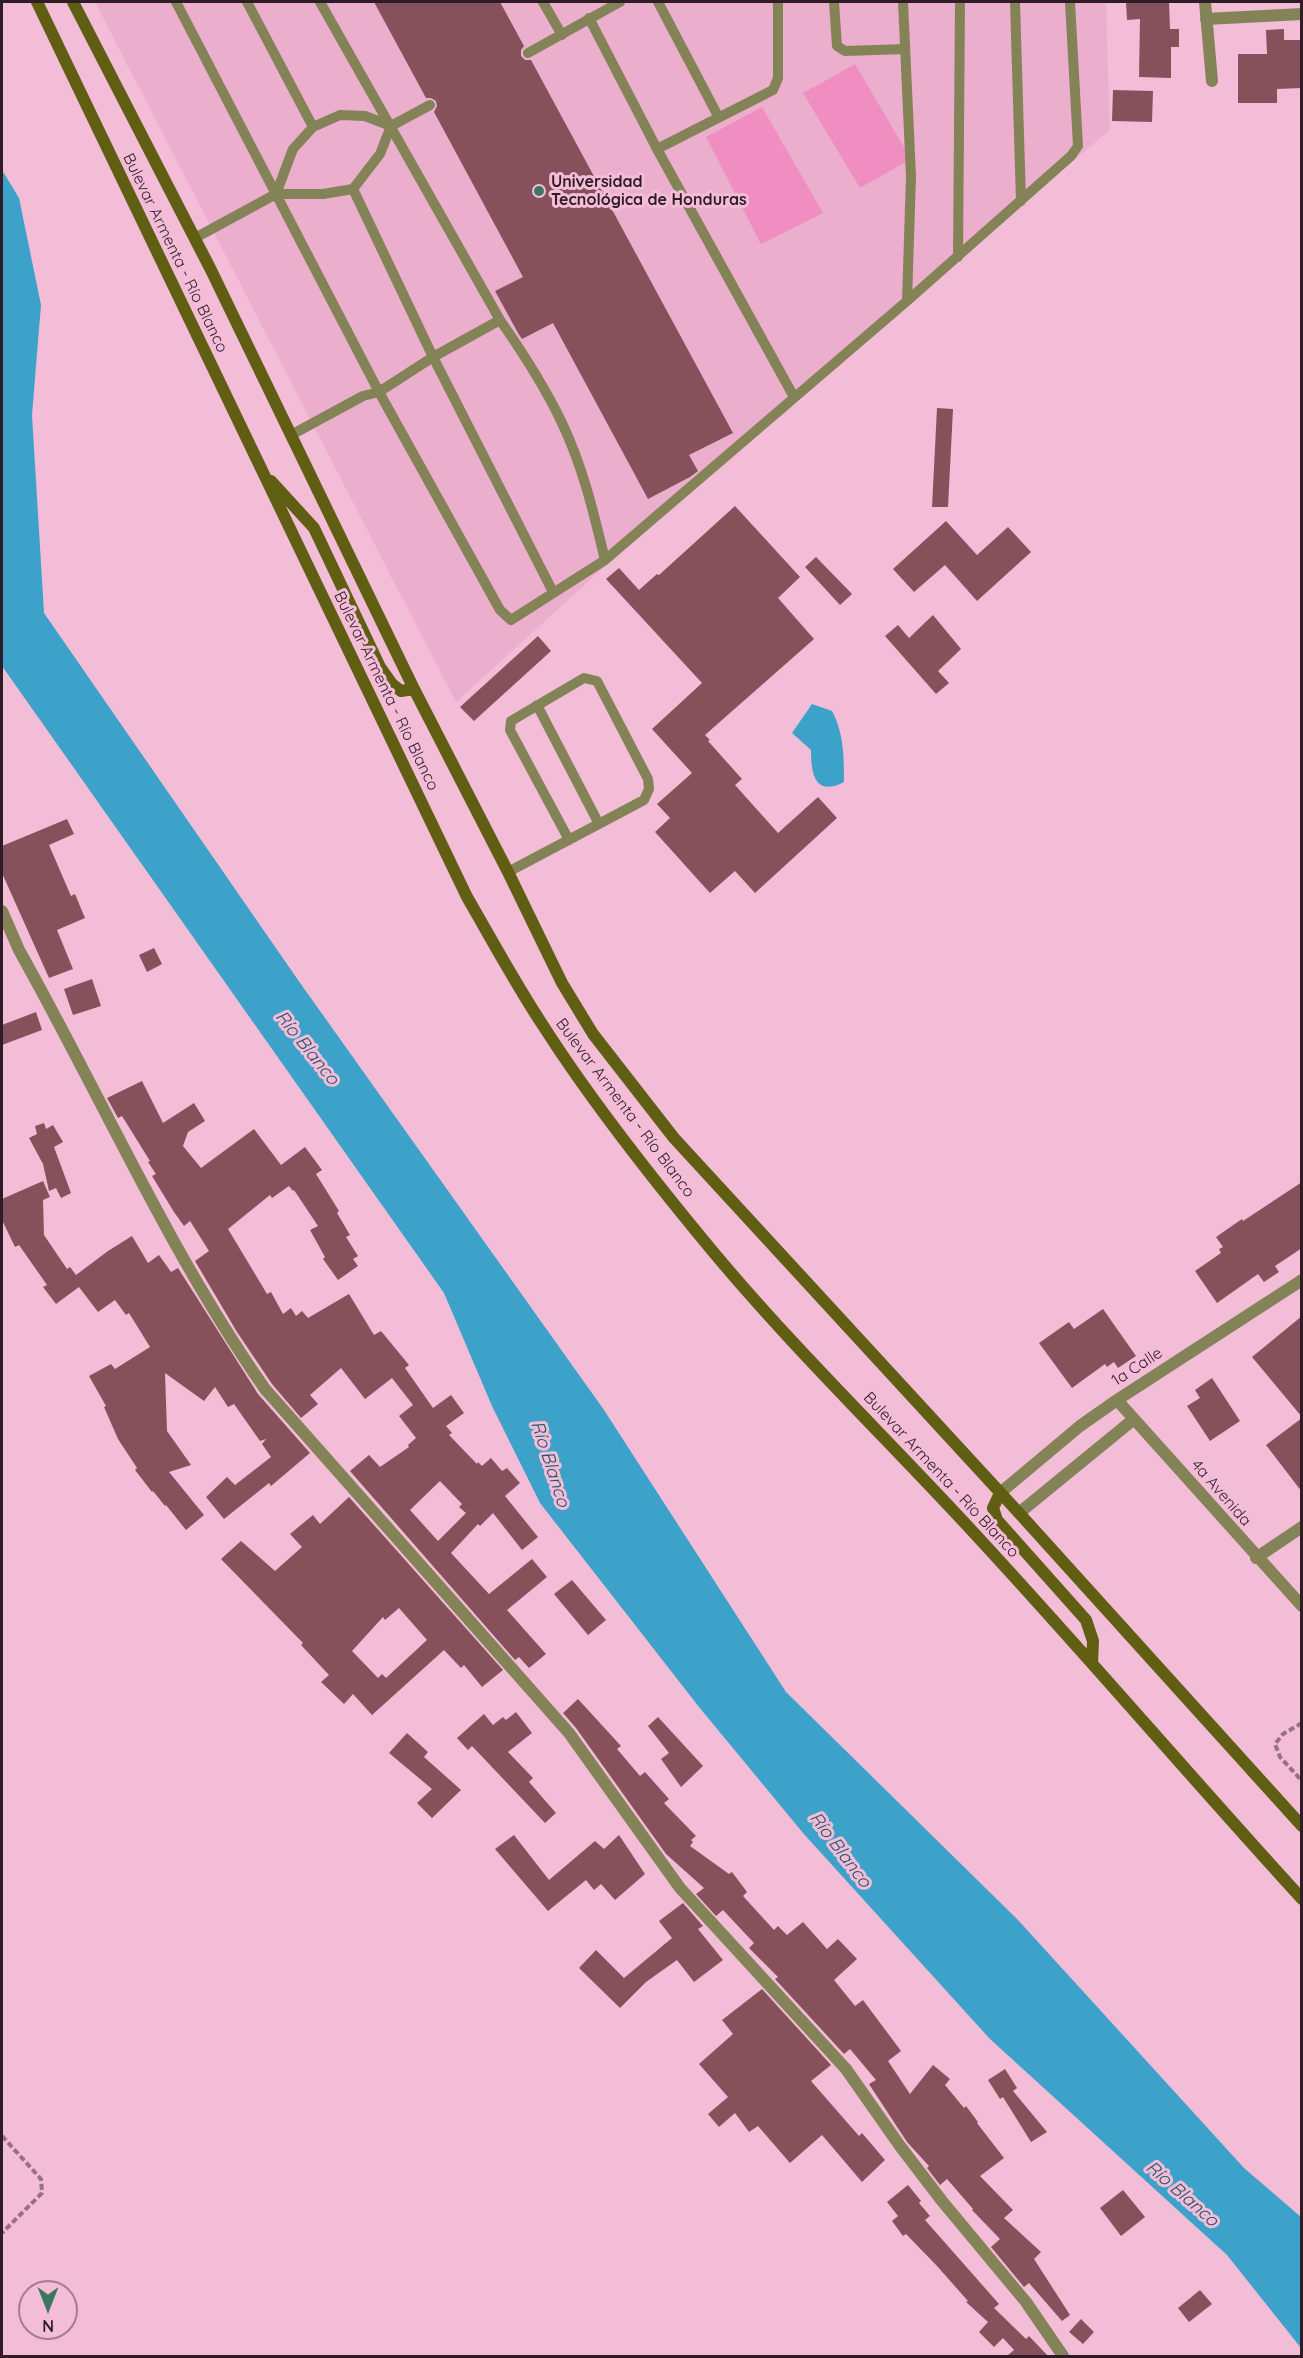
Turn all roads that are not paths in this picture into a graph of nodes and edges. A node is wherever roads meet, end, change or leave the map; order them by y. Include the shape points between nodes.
1 (37, 2) edge
2 (73, 2) edge
3 (176, 2) edge
4 (247, 2) edge
5 (320, 2) edge
6 (543, 2) edge
7 (620, 2) edge
8 (658, 2) edge
9 (778, 2) edge
10 (834, 2) edge
11 (903, 2) edge
12 (960, 2) edge
13 (1015, 2) edge
14 (1070, 2) edge
15 (1205, 2) edge
16 (1302, 14) edge
17 (589, 18) junction
18 (1206, 19) junction
19 (562, 35) junction
20 (905, 50) junction
21 (528, 53) dead end
22 (1212, 81) dead end
23 (430, 105) dead end
24 (718, 116) junction
25 (391, 126) junction
26 (313, 127) junction
27 (657, 148) junction
28 (352, 189) junction
29 (276, 194) junction
30 (1021, 201) junction
31 (195, 238) junction
32 (958, 256) junction
33 (907, 301) junction
34 (500, 320) junction
35 (433, 357) junction
36 (379, 392) junction
37 (794, 397) junction
38 (291, 435) junction
39 (262, 472) junction
40 (605, 560) junction
41 (553, 592) junction
42 (414, 689) junction
43 (537, 705) junction
44 (599, 824) junction
45 (569, 840) junction
46 (508, 872) junction
47 (2, 911) edge
48 (1302, 1280) edge
49 (1117, 1400) junction
50 (1134, 1419) junction
51 (1000, 1493) junction
52 (1019, 1513) junction
53 (1302, 1527) edge
54 (1256, 1558) junction
55 (1302, 1606) edge
56 (1092, 1663) junction
57 (1302, 1827) edge
58 (1302, 1899) edge
59 (1063, 2356) edge

1 - 39 main road, Bulevar Armenta - Río Blanco
2 - 31 main road, Bulevar Armenta - Río Blanco
3 - 29 lane
4 - 26 lane
5 - 25 lane
6 - 19 lane
7 - 17 lane
8 - 24 lane
9 - 24 lane via 778,78 773,90
10 - 20 lane via 837,46 845,51
11 - 20 lane
12 - 32 lane
13 - 30 lane
14 - 30 lane via 1078,146
15 - 18 street
16 - 18 street
17 - 19 lane
17 - 27 lane
18 - 22 street
19 - 21 lane
20 - 33 lane via 911,176
23 - 25 lane
24 - 27 lane
25 - 26 lane via 365,116 340,115
25 - 28 lane via 380,154
25 - 34 lane
26 - 29 lane via 293,149
27 - 37 lane
28 - 29 lane via 323,194
28 - 35 lane
29 - 31 lane
29 - 36 lane
30 - 32 lane
31 - 38 main road, Bulevar Armenta - Río Blanco
32 - 33 lane
33 - 37 lane
34 - 35 lane
34 - 40 lane via 563,424 590,499
35 - 36 lane
35 - 41 lane
36 - 38 lane via 363,396
36 - 41 lane via 500,610 511,620
37 - 40 lane
38 - 42 main road, Bulevar Armenta - Río Blanco
39 - 42 main road via 314,528 380,667 401,690
39 - 56 main road, Bulevar Armenta - Río Blanco via 467,897 567,1061 706,1243
40 - 41 lane
42 - 46 main road, Bulevar Armenta - Río Blanco
43 - 44 lane
43 - 44 lane via 584,678 597,681 643,769 649,789 644,800
43 - 45 lane via 511,721 510,729
44 - 45 lane
45 - 46 lane
46 - 51 main road, Bulevar Armenta - Río Blanco via 562,983 593,1034 668,1130
47 - 59 street via 19,950 196,1280 227,1334 266,1389 569,1733 680,1888 846,2068 900,2146 1026,2302
48 - 49 street, 1a Calle
49 - 50 street, 4a Avenida
49 - 51 street, 1a Calle
50 - 52 street
50 - 54 street, 4a Avenida
51 - 52 main road, Bulevar Armenta - Río Blanco
51 - 56 main road via 993,1508 997,1520 1086,1620 1093,1641
52 - 57 main road, Bulevar Armenta - Río Blanco
53 - 54 street
54 - 55 street, 4a Avenida
56 - 58 main road, Bulevar Armenta - Río Blanco

